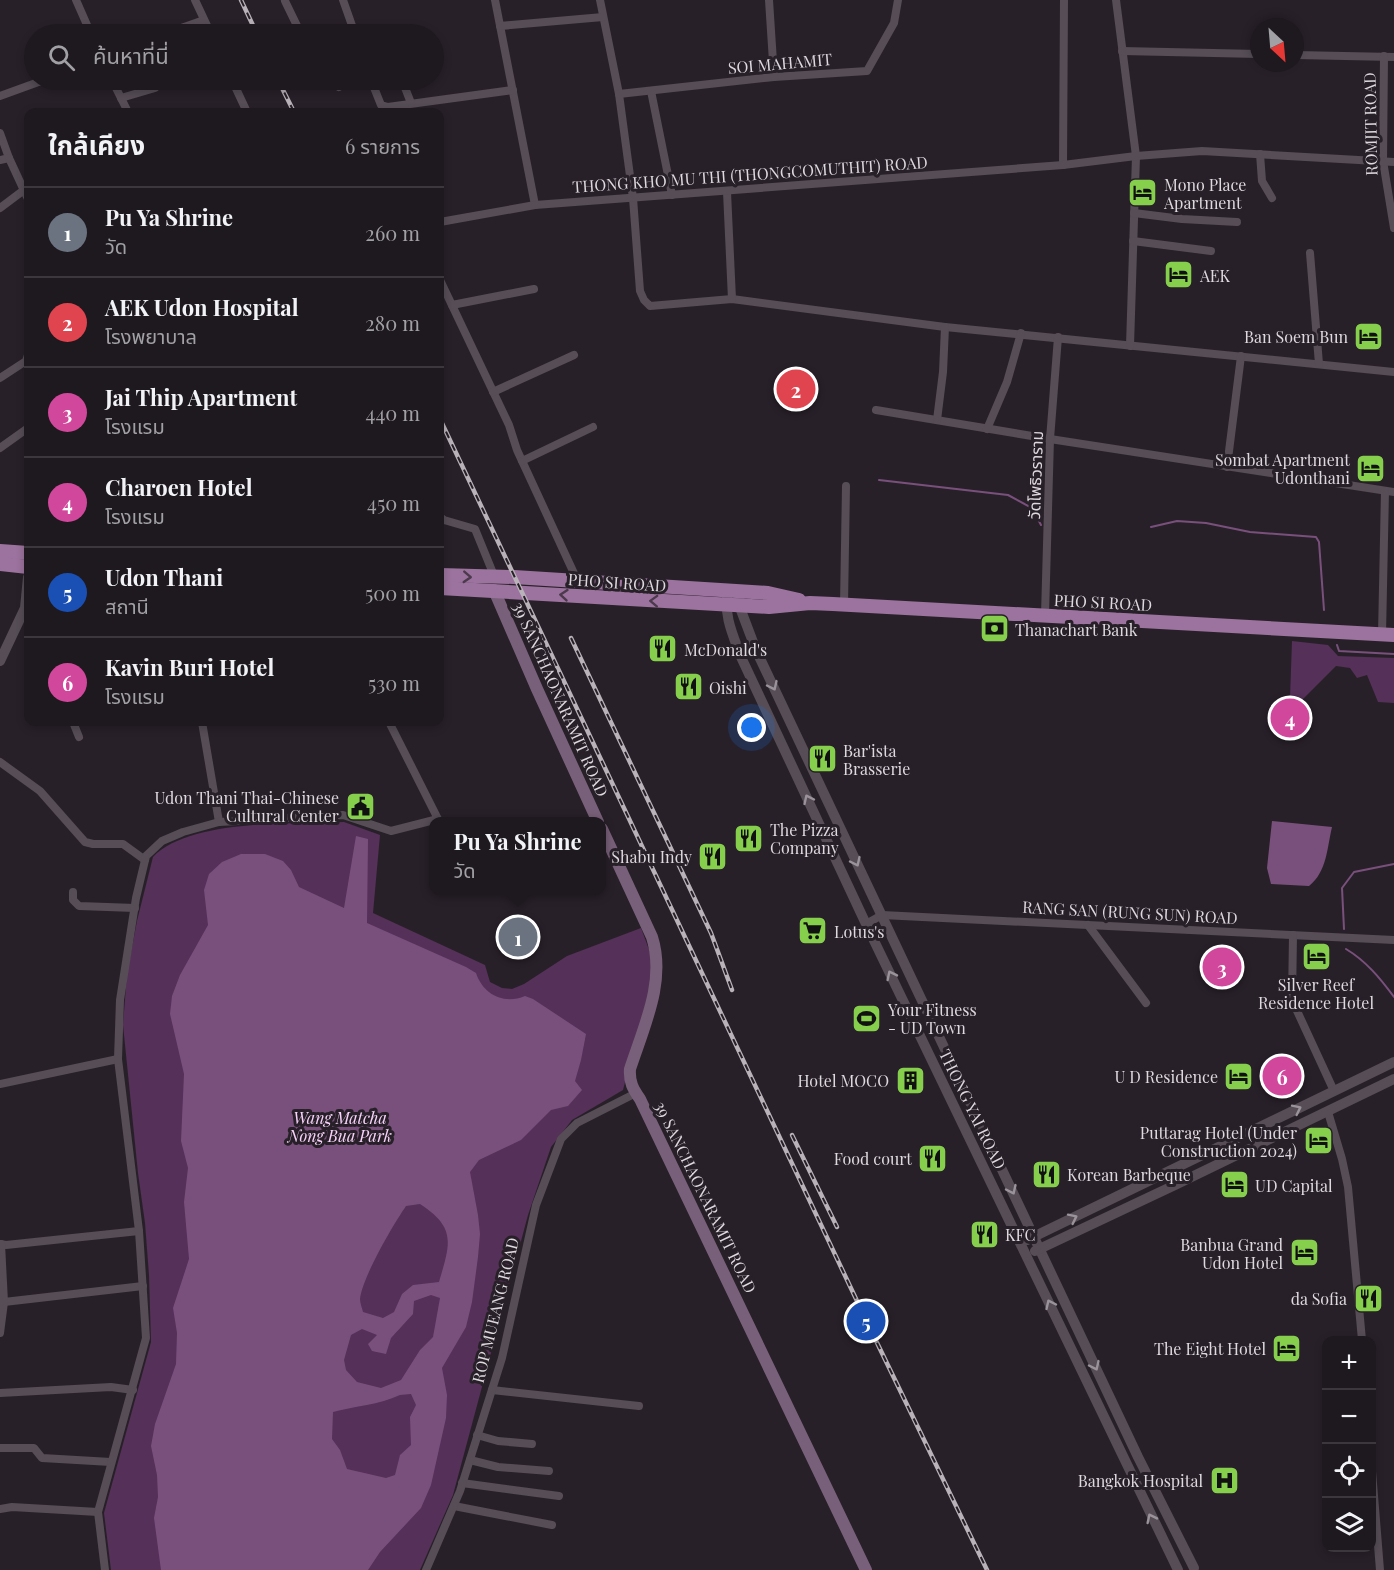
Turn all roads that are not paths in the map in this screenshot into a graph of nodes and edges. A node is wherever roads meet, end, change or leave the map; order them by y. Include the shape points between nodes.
1 (76, 0) edge
2 (195, 0) edge
3 (343, 0) edge
4 (495, 0) edge
5 (600, 0) edge
6 (769, 0) edge
7 (898, 0) edge
8 (1064, 0) edge
9 (1116, 0) edge
10 (286, 1) edge
11 (603, 17) junction
12 (204, 20) junction
13 (87, 24) edge
14 (193, 24) edge
15 (206, 24) edge
16 (296, 24) edge
17 (351, 24) edge
18 (500, 26) junction
19 (1122, 51) junction
20 (1250, 54) edge
21 (1304, 55) edge
22 (1384, 56) junction
23 (1394, 57) edge
24 (774, 77) junction
25 (24, 87) edge
26 (117, 90) edge
27 (148, 90) edge
28 (237, 90) edge
29 (375, 90) edge
30 (406, 90) edge
31 (513, 90) junction
32 (651, 91) junction
33 (619, 94) junction
34 (0, 96) edge
35 (121, 98) junction
36 (411, 103) junction
37 (126, 108) edge
38 (245, 108) edge
39 (0, 133) edge
40 (1260, 154) junction
41 (1136, 156) junction
42 (4, 159) edge
43 (1383, 161) junction
44 (1394, 162) edge
45 (1063, 165) junction
46 (24, 190) joint
47 (727, 192) junction
48 (672, 195) junction
49 (633, 198) junction
50 (1272, 198) dead end
51 (536, 205) junction
52 (0, 208) edge
53 (1134, 213) junction
54 (444, 221) edge
55 (1238, 222) dead end
56 (1394, 228) edge
57 (1133, 241) junction
58 (1211, 251) dead end
59 (1310, 253) dead end
60 (444, 288) edge
61 (534, 289) dead end
62 (732, 299) junction
63 (452, 305) junction
64 (945, 327) junction
65 (1021, 333) junction
66 (1058, 337) junction
67 (1130, 346) junction
68 (574, 355) dead end
69 (1241, 356) junction
70 (24, 362) edge
71 (1319, 364) junction
72 (1394, 372) edge
73 (0, 378) edge
74 (493, 392) junction
75 (876, 410) dead end
76 (937, 420) junction
77 (593, 427) dead end
78 (987, 429) junction
79 (24, 431) edge
80 (1050, 439) junction
81 (0, 448) edge
82 (522, 461) junction
83 (1227, 467) junction
84 (846, 486) dead end
85 (1390, 491) edge
86 (444, 520) edge
87 (0, 550) edge
88 (24, 553) edge
89 (0, 564) edge
90 (24, 567) edge
91 (444, 576) edge
92 (578, 582) junction
93 (495, 584) junction
94 (444, 588) edge
95 (694, 590) junction
96 (768, 593) junction
97 (733, 598) junction
98 (810, 603) junction
99 (844, 605) junction
100 (1045, 615) junction
101 (24, 618) edge
102 (1388, 635) edge
103 (756, 650) junction
104 (741, 657) junction
105 (0, 662) edge
106 (75, 726) edge
107 (203, 726) edge
108 (391, 726) edge
109 (79, 736) dead end
110 (0, 762) edge
111 (437, 817) edge
112 (596, 817) edge
113 (429, 821) edge
114 (219, 822) junction
115 (606, 838) edge
116 (145, 860) junction
117 (73, 892) dead end
118 (135, 908) junction
119 (882, 915) junction
120 (866, 924) junction
121 (1088, 925) junction
122 (1293, 935) junction
123 (1394, 940) edge
124 (1146, 1003) dead end
125 (118, 1059) junction
126 (1394, 1062) edge
127 (1394, 1079) edge
128 (0, 1084) edge
129 (1334, 1091) junction
130 (636, 1093) junction
131 (1321, 1097) junction
132 (1328, 1112) junction
133 (1194, 1160) junction
134 (1169, 1172) junction
135 (1200, 1174) junction
136 (1175, 1185) junction
137 (139, 1231) junction
138 (1034, 1237) junction
139 (1021, 1243) junction
140 (0, 1244) edge
141 (1040, 1248) junction
142 (1026, 1255) junction
143 (143, 1286) junction
144 (4, 1302) junction
145 (0, 1333) edge
146 (1362, 1336) edge
147 (133, 1390) junction
148 (492, 1390) junction
149 (0, 1393) edge
150 (639, 1406) dead end
151 (477, 1435) junction
152 (532, 1444) dead end
153 (0, 1448) edge
154 (470, 1460) junction
155 (111, 1462) junction
156 (549, 1471) dead end
157 (462, 1483) junction
158 (559, 1496) dead end
159 (1372, 1498) edge
160 (454, 1506) junction
161 (0, 1509) edge
162 (99, 1512) junction
163 (552, 1524) dead end
164 (1174, 1529) junction
165 (1160, 1536) junction
166 (1194, 1569) edge
167 (105, 1570) edge
168 (426, 1570) edge
169 (866, 1570) edge
170 (1179, 1570) edge
171 (1380, 1570) edge

1 - 13 street
2 - 12 street
3 - 17 street
4 - 18 street
5 - 11 street
6 - 24 street
7 - 24 street, SOI MAHAMIT via 894,23 867,71
8 - 45 street
9 - 19 street
10 - 16 street
11 - 18 street
11 - 33 street
12 - 14 street
12 - 15 street
18 - 31 street
19 - 20 street
19 - 41 street
21 - 22 street
22 - 23 street
22 - 43 street, ROMJIT ROAD
24 - 32 street, SOI MAHAMIT
25 - 34 street
26 - 35 street
27 - 35 street
28 - 38 street
29 - 36 street via 381,105
30 - 36 street
31 - 36 street
31 - 51 street
32 - 33 street, SOI MAHAMIT
32 - 48 street
33 - 49 street
35 - 37 street
39 - 42 street
40 - 41 street, THONG KHO MU THI (THONGCOMUTHIT) ROAD via 1202,151
40 - 43 street, THONG KHO MU THI (THONGCOMUTHIT) ROAD
40 - 50 street via 1262,181
41 - 45 street, THONG KHO MU THI (THONGCOMUTHIT) ROAD
41 - 53 street
42 - 46 street
43 - 44 street, THONG KHO MU THI (THONGCOMUTHIT) ROAD
43 - 56 street, ROMJIT ROAD
45 - 47 street, THONG KHO MU THI (THONGCOMUTHIT) ROAD
46 - 52 street
47 - 48 street, THONG KHO MU THI (THONGCOMUTHIT) ROAD
47 - 62 street
48 - 49 street, THONG KHO MU THI (THONGCOMUTHIT) ROAD
49 - 51 street, THONG KHO MU THI (THONGCOMUTHIT) ROAD
49 - 62 street via 640,291 644,300 650,306
51 - 54 street, THONG KHO MU THI (THONGCOMUTHIT) ROAD
53 - 55 street
53 - 57 street
57 - 58 street
57 - 67 street
59 - 71 street
60 - 63 street
61 - 63 street
62 - 64 street
63 - 74 street
64 - 65 street
64 - 76 street
65 - 66 street
65 - 78 street
66 - 67 street
66 - 80 street, วัดโพธิวราราม
67 - 69 street
68 - 74 street
69 - 71 street
69 - 83 street
70 - 73 street
71 - 72 street
74 - 82 street
75 - 76 street
76 - 78 street
77 - 82 street
78 - 80 street
79 - 81 street
80 - 83 street
80 - 100 street, วัดโพธิวราราม
82 - 92 street
83 - 85 street
84 - 99 street
85 - 102 street
86 - 93 street via 475,529
87 - 88 main road
87 - 89 main road
89 - 90 main road
91 -> 93 main road
92 - 93 main road, PHO SI ROAD
92 - 95 main road, PHO SI ROAD
93 - 94 main road
97 -> 93 main road, PHO SI ROAD via 617,599
93 - 112 main road, 39 SANCHAONARAMIT ROAD via 537,689
95 - 96 main road via 726,588
95 - 97 main road, PHO SI ROAD
96 - 97 main road, PHO SI ROAD
96 - 98 main road, PHO SI ROAD
97 - 98 main road, PHO SI ROAD via 769,607
97 - 103 street, THONG YAI ROAD
97 - 104 street, THONG YAI ROAD via 726,614
98 - 99 main road, PHO SI ROAD
99 - 100 main road, PHO SI ROAD
100 - 102 main road, PHO SI ROAD
101 - 105 street
103 - 104 street
103 -> 119 street, THONG YAI ROAD
120 -> 104 street, THONG YAI ROAD
106 - 109 street
107 - 114 street
108 - 111 street
110 - 116 street via 40,791 85,842 123,844
113 - 114 street via 391,831 343,815
114 - 116 street via 162,841
115 - 130 main road, 39 SANCHAONARAMIT ROAD via 657,956 655,991 630,1069
116 - 118 street
117 - 118 street via 73,900 79,906
118 - 125 street via 120,1000
119 - 120 street
119 - 121 street, RANG SAN (RUNG SUN) ROAD
119 -> 138 street, THONG YAI ROAD
139 -> 120 street, THONG YAI ROAD
121 - 122 street, RANG SAN (RUNG SUN) ROAD
121 - 124 street
122 - 123 street, RANG SAN (RUNG SUN) ROAD
122 - 129 street via 1292,1000
125 - 128 street
125 - 137 street
126 - 129 street
127 - 132 street
129 - 131 street
130 - 148 street, ROP MUEANG ROAD via 577,1123 561,1139 536,1205
130 - 169 main road, 39 SANCHAONARAMIT ROAD
131 - 132 street
133 -> 131 street
132 - 135 street
132 - 146 street via 1348,1187
133 - 134 street
133 - 135 street
134 - 136 street
138 -> 134 street
135 - 136 street
136 - 141 street
137 - 140 street
137 - 143 street
138 - 139 street
138 - 141 street, THONG YAI ROAD
139 - 142 street, THONG YAI ROAD
140 - 144 street
141 - 142 street
141 -> 164 street, THONG YAI ROAD
165 -> 142 street, THONG YAI ROAD
143 - 144 street
143 - 147 street via 146,1338
144 - 145 street
147 - 149 street via 111,1387
147 - 155 street
148 - 150 street
148 - 151 street, ROP MUEANG ROAD
151 - 152 street
151 - 154 street, ROP MUEANG ROAD
153 - 155 street via 34,1448 42,1458
154 - 156 street via 498,1467
154 - 157 street, ROP MUEANG ROAD
155 - 162 street
157 - 158 street
157 - 160 street, ROP MUEANG ROAD
159 - 171 street
160 - 163 street
160 - 168 street, ROP MUEANG ROAD
161 - 162 street
162 - 167 street
164 - 165 street
164 - 166 street, THONG YAI ROAD
165 - 170 street, THONG YAI ROAD
166 - 170 street via 1188,1566

